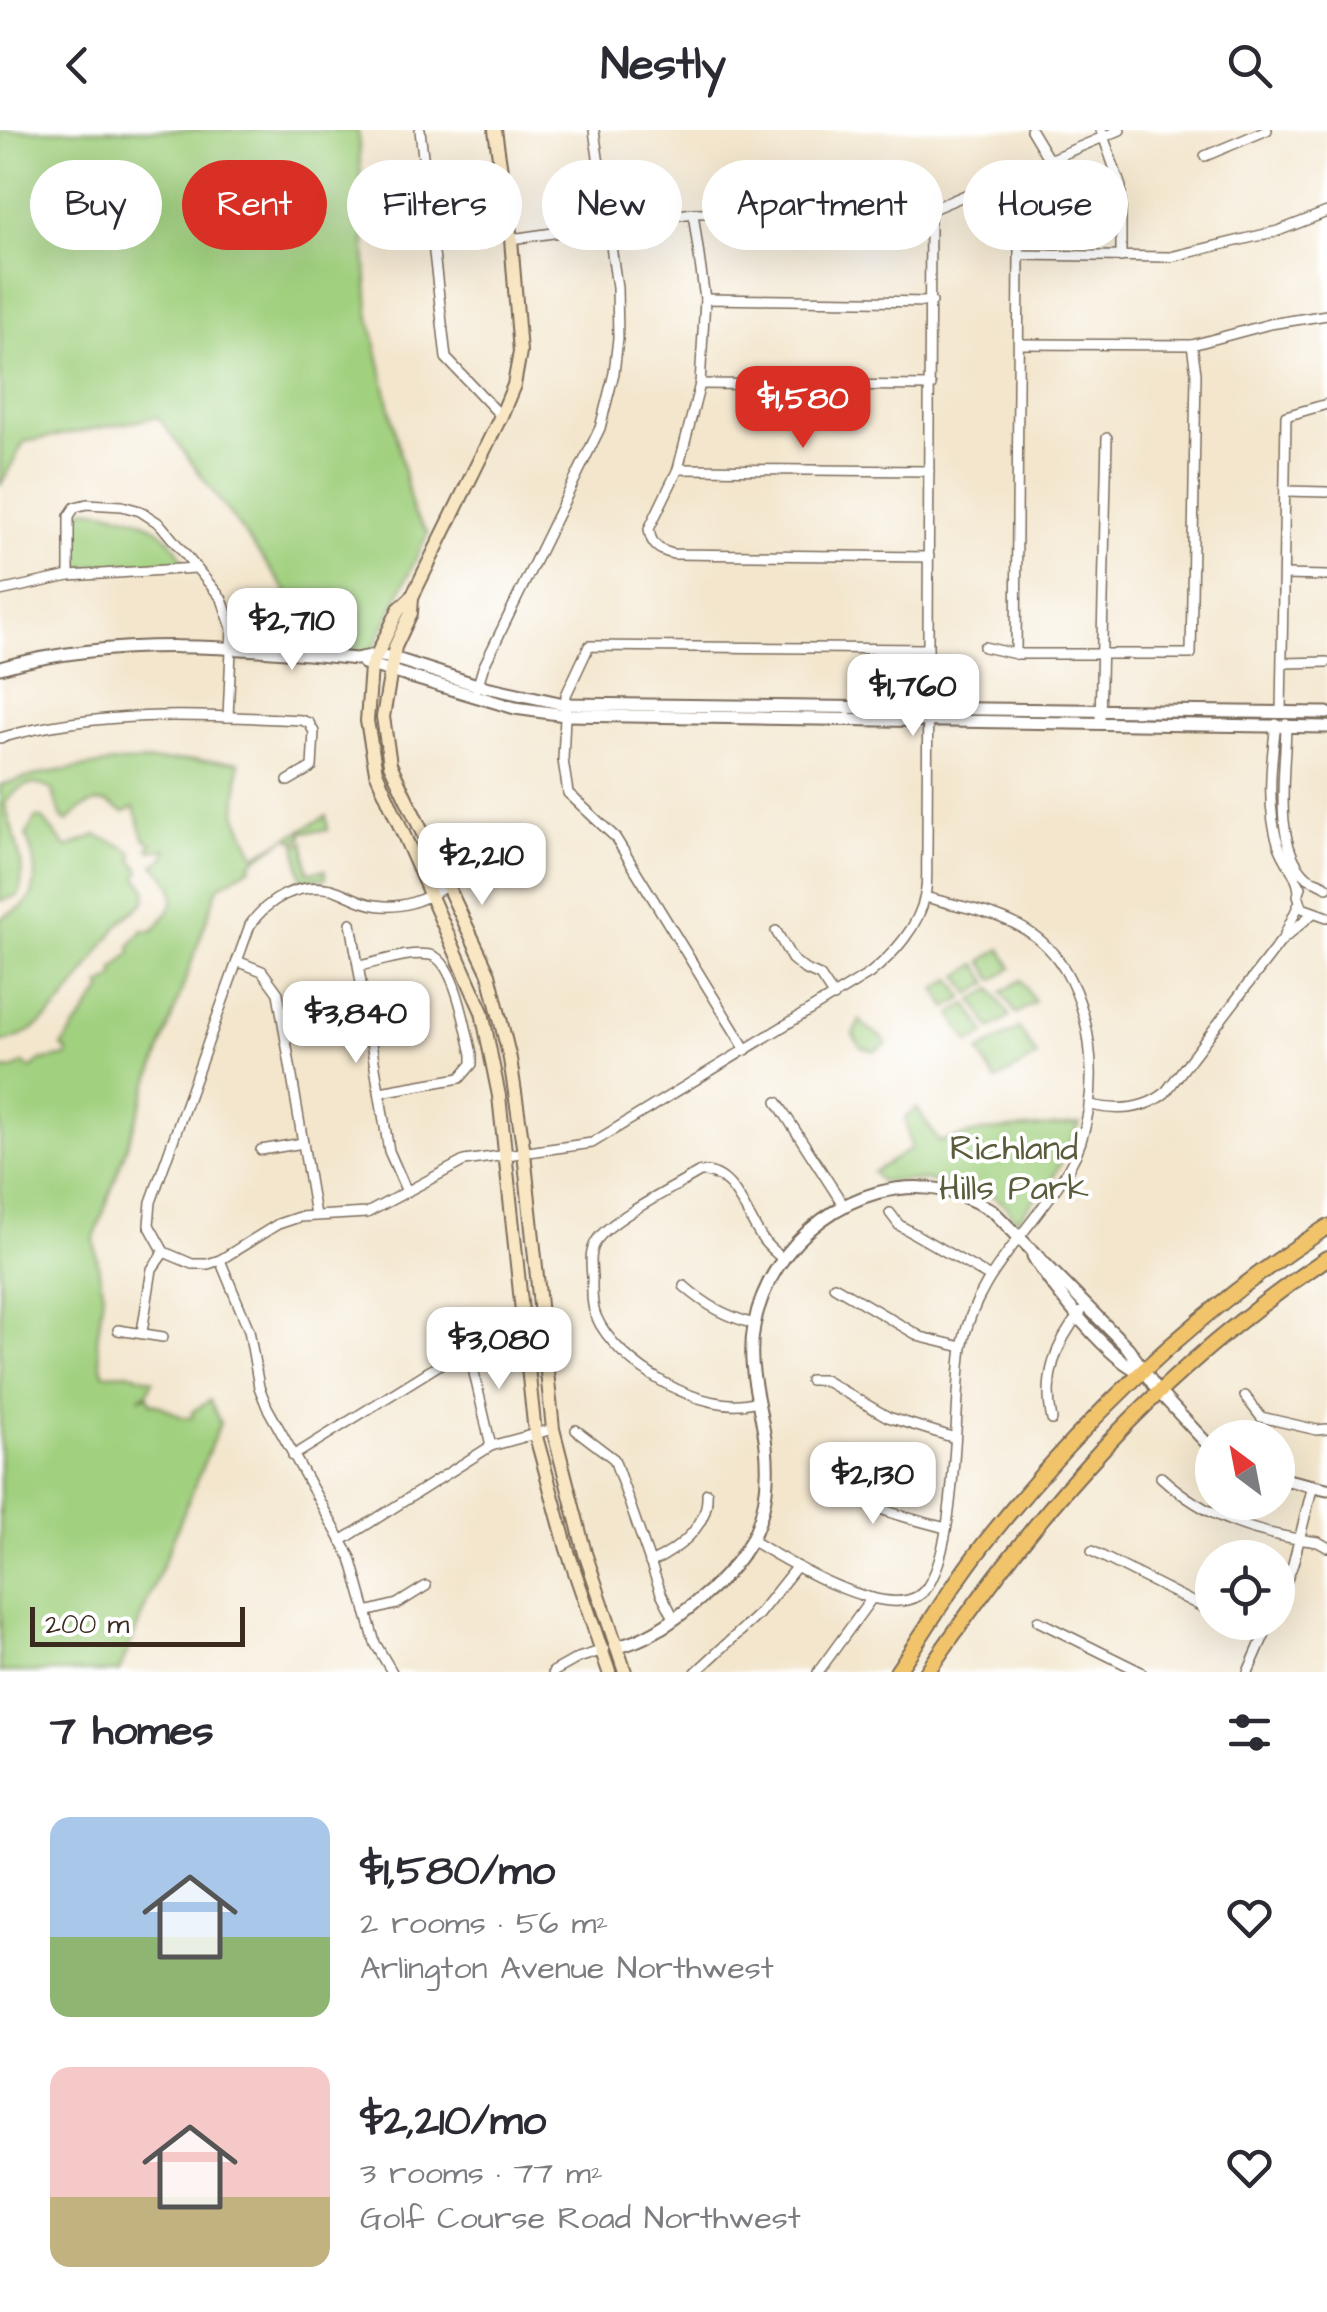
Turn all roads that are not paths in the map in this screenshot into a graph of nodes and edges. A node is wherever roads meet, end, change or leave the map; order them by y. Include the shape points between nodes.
1 (420, 130) edge
2 (495, 130) edge
3 (594, 130) edge
4 (1031, 130) edge
5 (1120, 130) edge
6 (1267, 130) edge
7 (1103, 133) edge
8 (1205, 156) dead end
9 (499, 160) edge
10 (598, 160) edge
11 (1049, 160) joint
12 (1327, 212) edge
13 (694, 213) junction
14 (702, 213) edge
15 (682, 215) edge
16 (512, 250) edge
17 (612, 250) edge
18 (931, 250) edge
19 (1019, 250) edge
20 (1019, 255) junction
21 (1121, 256) junction
22 (704, 299) junction
23 (932, 302) junction
24 (1327, 316) edge
25 (1019, 344) junction
26 (1192, 345) junction
27 (700, 384) junction
28 (932, 386) junction
29 (1327, 404) edge
30 (501, 416) junction
31 (1106, 438) dead end
32 (678, 469) junction
33 (929, 472) junction
34 (1285, 492) junction
35 (1327, 492) edge
36 (929, 557) junction
37 (196, 568) junction
38 (1284, 575) junction
39 (69, 576) junction
40 (1327, 576) edge
41 (0, 591) edge
42 (412, 598) junction
43 (232, 648) junction
44 (984, 648) dead end
45 (928, 650) junction
46 (1016, 654) junction
47 (1103, 655) junction
48 (374, 661) junction
49 (1284, 662) junction
50 (1327, 662) edge
51 (392, 664) junction
52 (0, 668) edge
53 (476, 690) junction
54 (652, 705) junction
55 (703, 705) junction
56 (740, 706) junction
57 (873, 706) junction
58 (564, 710) junction
59 (926, 713) junction
60 (1281, 713) junction
61 (1327, 713) edge
62 (1101, 714) junction
63 (228, 717) junction
64 (668, 717) junction
65 (720, 717) junction
66 (838, 718) junction
67 (1281, 726) junction
68 (1327, 726) edge
69 (0, 738) edge
70 (288, 781) dead end
71 (1312, 881) junction
72 (448, 885) junction
73 (1327, 886) edge
74 (1299, 891) junction
75 (432, 895) junction
76 (925, 898) junction
77 (1299, 904) junction
78 (1321, 912) edge
79 (350, 923) dead end
80 (776, 931) dead end
81 (1282, 941) junction
82 (237, 961) junction
83 (359, 966) junction
84 (834, 996) junction
85 (746, 1050) junction
86 (380, 1092) junction
87 (776, 1102) dead end
88 (1090, 1105) junction
89 (303, 1143) junction
90 (261, 1150) dead end
91 (524, 1153) junction
92 (503, 1155) junction
93 (407, 1192) junction
94 (844, 1206) junction
95 (890, 1213) dead end
96 (315, 1215) junction
97 (1327, 1227) edge
98 (1020, 1236) junction
99 (164, 1252) junction
100 (782, 1258) junction
101 (1327, 1258) edge
102 (220, 1260) junction
103 (990, 1277) junction
104 (684, 1286) dead end
105 (834, 1286) dead end
106 (1083, 1310) junction
107 (754, 1324) junction
108 (118, 1330) dead end
109 (142, 1332) junction
110 (164, 1337) dead end
111 (962, 1347) junction
112 (1142, 1372) junction
113 (810, 1380) dead end
114 (1158, 1391) junction
115 (1245, 1396) dead end
116 (756, 1401) junction
117 (1052, 1420) dead end
118 (553, 1429) junction
119 (1327, 1429) edge
120 (576, 1430) dead end
121 (1195, 1431) edge
122 (535, 1433) junction
123 (955, 1438) junction
124 (491, 1446) junction
125 (293, 1456) junction
126 (1160, 1476) dead end
127 (823, 1478) dead end
128 (1295, 1481) edge
129 (1314, 1485) junction
130 (1327, 1488) edge
131 (706, 1493) dead end
132 (946, 1528) junction
133 (1300, 1539) junction
134 (752, 1540) junction
135 (341, 1541) junction
136 (1327, 1547) edge
137 (1092, 1551) dead end
138 (1295, 1554) edge
139 (650, 1563) junction
140 (797, 1566) junction
141 (426, 1586) dead end
142 (872, 1598) junction
143 (1195, 1603) edge
144 (366, 1612) junction
145 (674, 1618) junction
146 (1038, 1621) dead end
147 (1263, 1640) edge
148 (616, 1647) junction
149 (601, 1651) junction
150 (392, 1672) edge
151 (553, 1672) edge
152 (609, 1672) edge
153 (625, 1672) edge
154 (696, 1672) edge
155 (818, 1672) edge
156 (896, 1672) edge
157 (927, 1672) edge
158 (1141, 1672) edge
159 (1248, 1672) edge

1 - 30 street via 446,358
2 - 9 main road
3 - 10 street
4 - 11 street
5 - 7 street
6 - 8 street
7 - 11 street
7 - 21 street via 1121,188
12 - 21 street via 1185,255
13 - 14 street
13 - 15 street
13 - 22 street
16 - 30 main road via 520,352
17 - 53 street via 618,338 600,428
18 - 23 street
19 - 20 street
20 - 21 street
20 - 25 street
22 - 23 street
22 - 27 street
23 - 28 street
24 - 26 street
25 - 26 street
25 - 46 street
26 - 47 street via 1190,654
27 - 28 street
27 - 32 street
28 - 33 street
29 - 34 street via 1286,416
30 - 42 main road
31 - 47 street
32 - 33 street
32 - 36 street via 649,529 661,550
33 - 36 street
34 - 35 street
34 - 38 street
36 - 45 street
37 - 39 street
37 - 39 street via 160,524 140,511 86,504 69,516
37 - 43 street via 222,598
38 - 40 street
38 - 49 street
39 - 41 street
42 - 48 main road via 398,609
42 - 51 main road
43 - 48 street
43 - 52 street via 92,650
43 - 63 street
44 - 46 street
45 - 58 street via 589,646
45 - 59 street
46 - 47 street
47 - 62 street
48 - 51 street
48 - 75 main road via 367,722 376,772
49 - 50 street
49 - 60 street
51 - 53 street
51 - 72 main road via 383,717 390,764
53 - 58 street via 515,708
54 - 55 street
54 - 58 street
54 - 64 street
55 - 56 street
55 - 65 street
56 - 57 street
56 - 65 street
57 - 59 street
57 - 66 street
58 - 64 street
58 - 85 street via 568,793 615,837
59 - 62 street
59 - 66 street
59 - 76 street
60 - 61 street
60 - 62 street
60 - 67 street
62 - 67 street
63 - 69 street via 120,716
63 - 70 street via 309,724 312,767
64 - 65 street
65 - 66 street
67 - 68 street
67 - 71 street via 1284,822 1296,860
67 - 74 street via 1273,821
71 - 73 street
71 - 74 street
72 - 75 street
72 - 91 main road via 489,974
74 - 77 street
75 - 82 street via 392,906 331,890 292,891 260,912
75 - 92 main road via 482,1012
76 - 84 street via 888,959
76 - 88 street via 1015,923 1056,954 1083,1007
77 - 78 street
77 - 81 street
78 - 81 street
79 - 83 street
80 - 84 street via 792,959 820,976
81 - 88 street via 1165,1093 1136,1108
82 - 89 street via 262,970 278,993
82 - 99 street via 151,1202 149,1224
83 - 86 street
83 - 86 street via 439,957 450,970 472,1054 467,1072 450,1082
84 - 85 street
85 - 91 street via 592,1143
86 - 93 street via 388,1151
87 - 94 street
88 - 98 street via 1086,1136 1070,1167
89 - 90 street
89 - 96 street
91 - 92 street
91 - 118 main road
92 - 93 street via 464,1161
92 - 122 main road
93 - 96 street via 367,1213
94 - 98 street via 886,1190 941,1190 992,1210
94 - 100 street
95 - 103 street
96 - 102 street via 278,1224
97 - 112 main road via 1242,1286
98 - 103 street
98 - 106 street via 1048,1281
99 - 102 street via 192,1264
99 - 109 street via 152,1269
100 - 107 street
100 - 116 street via 728,1183 700,1172 604,1232 590,1254 596,1318 624,1352 689,1395 731,1407
101 - 114 main road
102 - 125 street via 249,1330 266,1408
103 - 111 street
104 - 107 street via 706,1306
105 - 111 street via 920,1337
106 - 112 street via 1130,1367
106 - 117 street via 1054,1351
107 - 116 street
108 - 109 street
109 - 110 street
111 - 123 street
112 - 114 street
112 - 156 main road via 990,1537
113 - 123 street via 824,1380 918,1429
114 - 121 street
114 - 157 main road via 1035,1523
115 - 119 street via 1261,1417
116 - 134 street via 766,1445 766,1494
118 - 122 street
118 - 148 main road
120 - 139 street via 614,1460
122 - 124 street
122 - 149 main road
123 - 132 street
124 - 125 street via 468,1347
124 - 135 street
125 - 135 street
126 - 133 street via 1223,1521
127 - 132 street via 868,1504
128 - 129 street
129 - 130 street
129 - 133 street
131 - 139 street via 704,1516 693,1532
132 - 142 street via 937,1570 922,1594 901,1602
133 - 136 street
133 - 138 street
134 - 140 street
134 - 145 street via 724,1579
135 - 144 street
137 - 143 street
139 - 145 street
140 - 142 street
140 - 154 street via 758,1615
141 - 144 street
142 - 155 street
144 - 150 street
145 - 148 street
146 - 158 street
147 - 159 street
148 - 149 street
148 - 153 main road
149 - 151 street
149 - 152 main road

